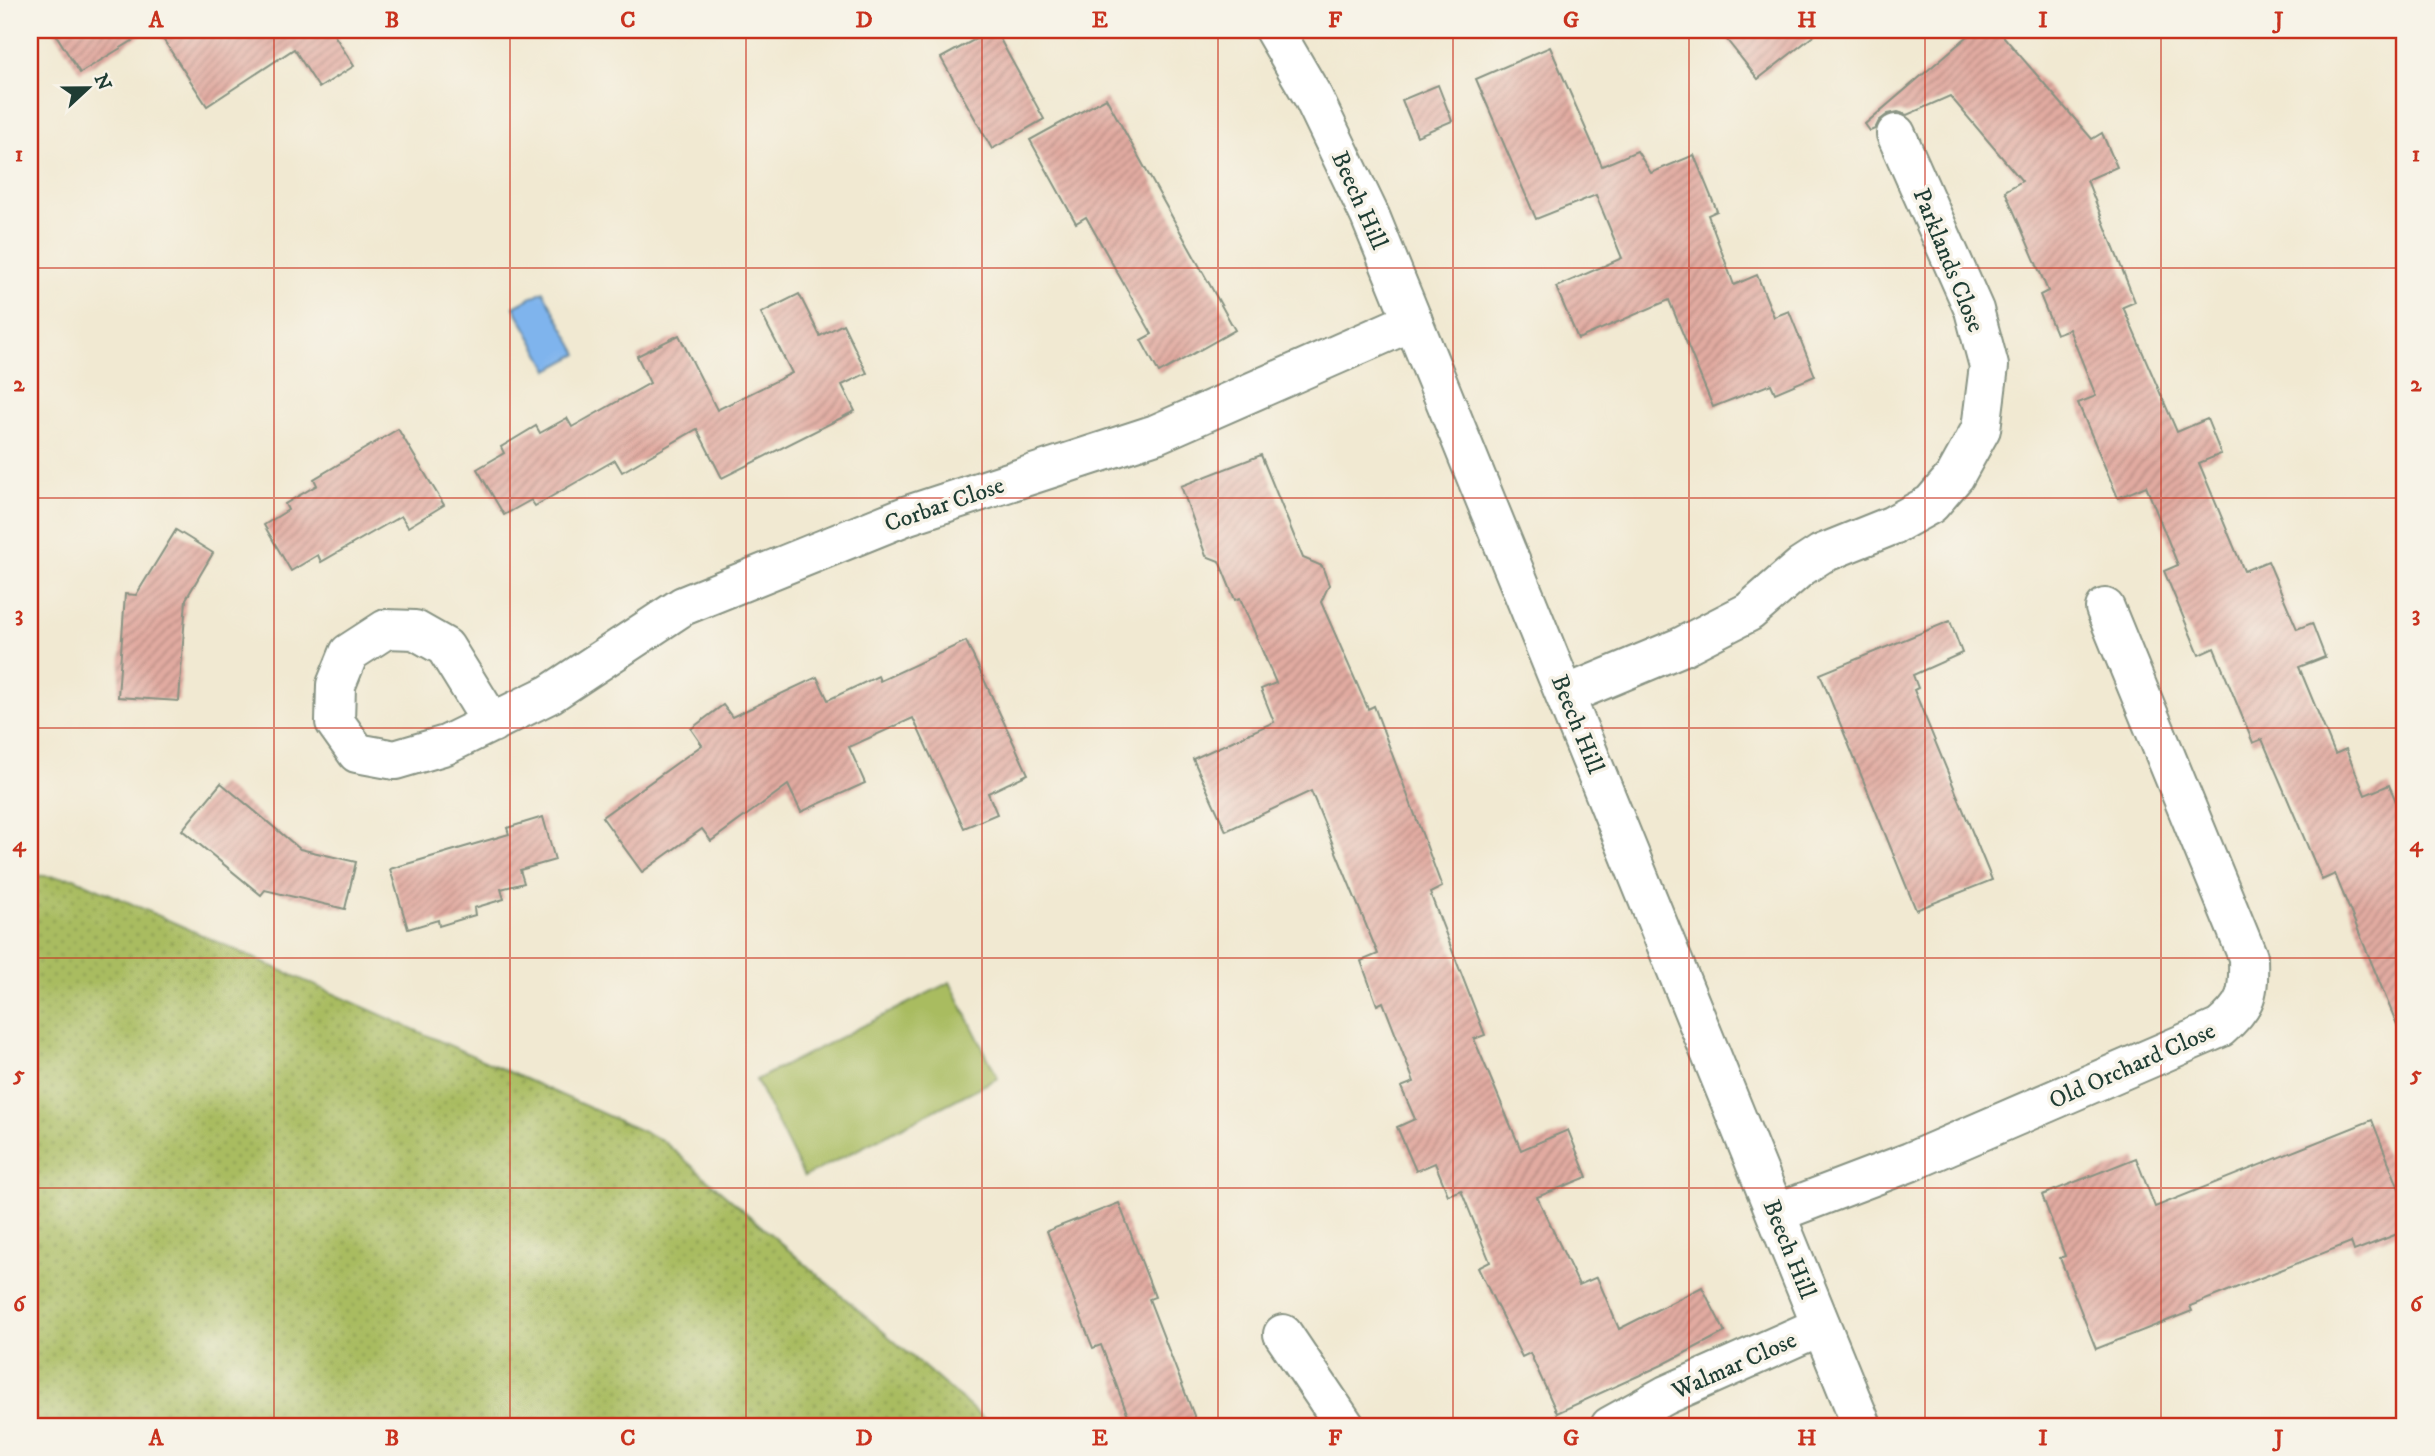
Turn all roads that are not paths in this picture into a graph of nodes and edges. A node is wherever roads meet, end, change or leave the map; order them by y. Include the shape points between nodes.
1 (1274, 30) edge
2 (1896, 134) dead end
3 (1413, 321) junction
4 (2105, 608) dead end
5 (1566, 695) junction
6 (492, 723) dead end
7 (1776, 1213) junction
8 (1821, 1326) junction
9 (1283, 1334) dead end
10 (1345, 1426) edge
11 (1610, 1426) edge
12 (1862, 1426) edge

1 - 3 street, Beech Hill via 1313,97
2 - 5 street, Parklands Close via 1974,310 1989,366 1981,429 1955,476 1931,504 1821,554 1749,612 1681,647
3 - 5 street, Beech Hill
3 - 6 street, Corbar Close via 1156,434 908,515 683,606 550,694
4 - 7 street, Old Orchard Close via 2248,957 2249,983 2240,1011 2220,1028 1910,1162
5 - 7 street, Beech Hill
7 - 8 street, Beech Hill
8 - 11 street, Walmar Close via 1666,1395
8 - 12 street, Beech Hill
9 - 10 street

